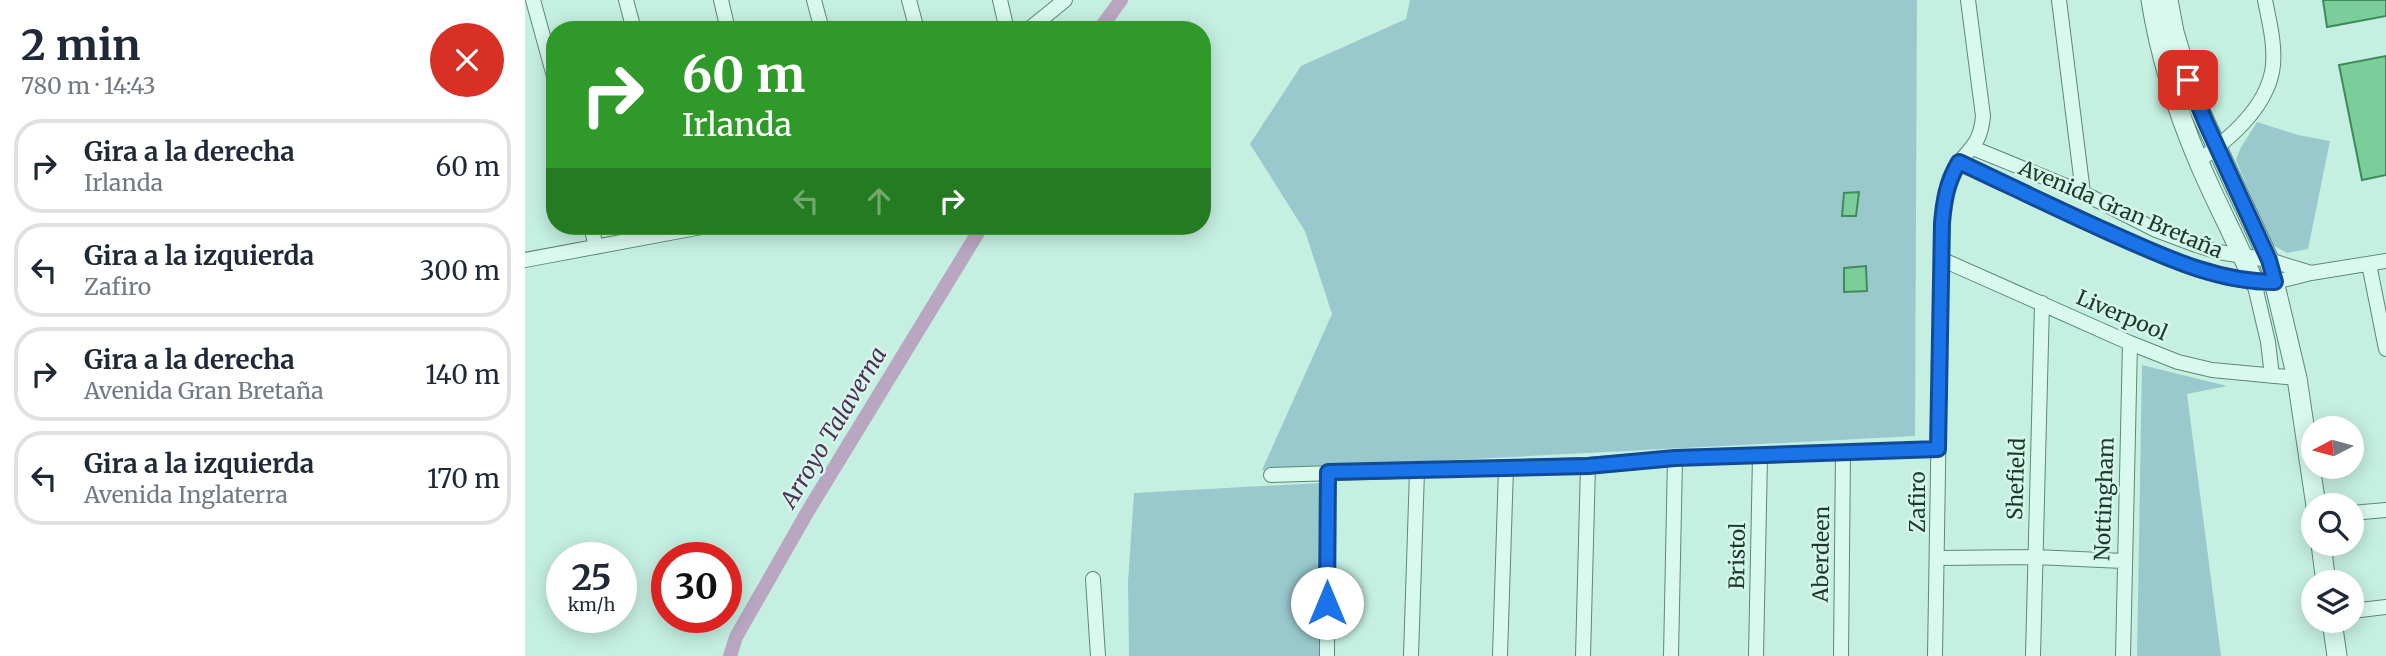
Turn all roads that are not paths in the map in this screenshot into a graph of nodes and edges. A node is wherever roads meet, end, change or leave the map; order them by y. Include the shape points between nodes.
1 (533, 0) edge
2 (626, 0) edge
3 (721, 0) edge
4 (814, 0) edge
5 (909, 0) edge
6 (1000, 0) edge
7 (1065, 0) edge
8 (1968, 0) edge
9 (2059, 0) edge
10 (2151, 0) edge
11 (2168, 0) edge
12 (2265, 0) edge
13 (632, 21) edge
14 (726, 21) edge
15 (820, 21) edge
16 (915, 21) edge
17 (1005, 21) edge
18 (1039, 21) edge
19 (546, 47) edge
20 (1973, 148) junction
21 (2217, 148) junction
22 (2198, 161) junction
23 (1959, 162) junction
24 (2083, 193) junction
25 (593, 235) edge
26 (653, 235) edge
27 (596, 247) junction
28 (2244, 257) junction
29 (1941, 259) junction
30 (525, 260) edge
31 (2269, 260) junction
32 (2386, 261) edge
33 (2369, 264) junction
34 (2311, 273) junction
35 (2254, 282) junction
36 (2275, 282) junction
37 (2042, 303) junction
38 (2130, 343) junction
39 (2386, 349) edge
40 (2272, 376) junction
41 (2297, 378) junction
42 (1938, 449) junction
43 (1843, 452) junction
44 (1760, 456) junction
45 (1675, 458) junction
46 (1588, 466) junction
47 (1506, 467) junction
48 (1417, 471) junction
49 (1328, 472) junction
50 (1271, 475) dead end
51 (2314, 493) edge
52 (2386, 510) edge
53 (2364, 512) edge
54 (2035, 557) junction
55 (1938, 558) junction
56 (2123, 561) junction
57 (1093, 579) dead end
58 (2386, 607) edge
59 (2364, 610) edge
60 (2334, 633) edge
61 (1098, 656) edge
62 (1327, 656) edge
63 (1411, 656) edge
64 (1500, 656) edge
65 (1583, 656) edge
66 (1671, 656) edge
67 (1756, 656) edge
68 (1840, 656) edge
69 (1935, 656) edge
70 (2033, 656) edge
71 (2123, 656) edge
72 (2337, 656) edge

1 - 19 street
2 - 13 street
3 - 14 street
4 - 15 street
5 - 16 street
6 - 17 street
7 - 18 street
8 - 20 street via 1983,116
9 - 24 street
10 - 22 street via 2165,69
11 - 21 street via 2182,62
12 - 21 street via 2273,38 2267,89 2251,114
20 - 23 street, Zafiro
20 - 24 street, Avenida Gran Bretaña
21 - 22 street
21 - 31 street
22 - 28 street
23 - 29 street, Zafiro via 1944,197
23 - 35 street, Avenida Gran Bretaña via 2169,259
24 - 28 street, Avenida Gran Bretaña via 2156,230
25 - 27 street
26 - 27 street
27 - 30 street
28 - 31 street, Avenida Gran Bretaña
28 - 35 street
29 - 37 street, Liverpool
29 - 42 street, Zafiro
31 - 34 street, Avenida Gran Bretaña
31 - 36 street
32 - 33 street, Avenida Gran Bretaña
33 - 34 street, Avenida Gran Bretaña
33 - 39 street
34 - 36 street, Avenida Gran Bretaña
35 - 36 street, Avenida Gran Bretaña
35 - 40 street
36 - 41 street
37 - 38 street, Liverpool
37 - 54 street, Shefield
38 - 40 street, Liverpool via 2178,362
38 - 56 street, Nottingham
40 - 41 street, Liverpool
41 - 51 street
42 - 43 street
42 - 55 street, Zafiro
43 - 44 street
43 - 68 street, Aberdeen
44 - 45 street
44 - 67 street, Bristol
45 - 46 street
45 - 66 street
46 - 47 street
46 - 65 street
47 - 48 street
47 - 64 street
48 - 49 street
48 - 63 street
49 - 50 street
49 - 62 street
52 - 53 street
54 - 55 street
54 - 56 street
54 - 70 street, Shefield
55 - 69 street, Zafiro
56 - 71 street, Nottingham
57 - 61 street
58 - 59 street
60 - 72 street

